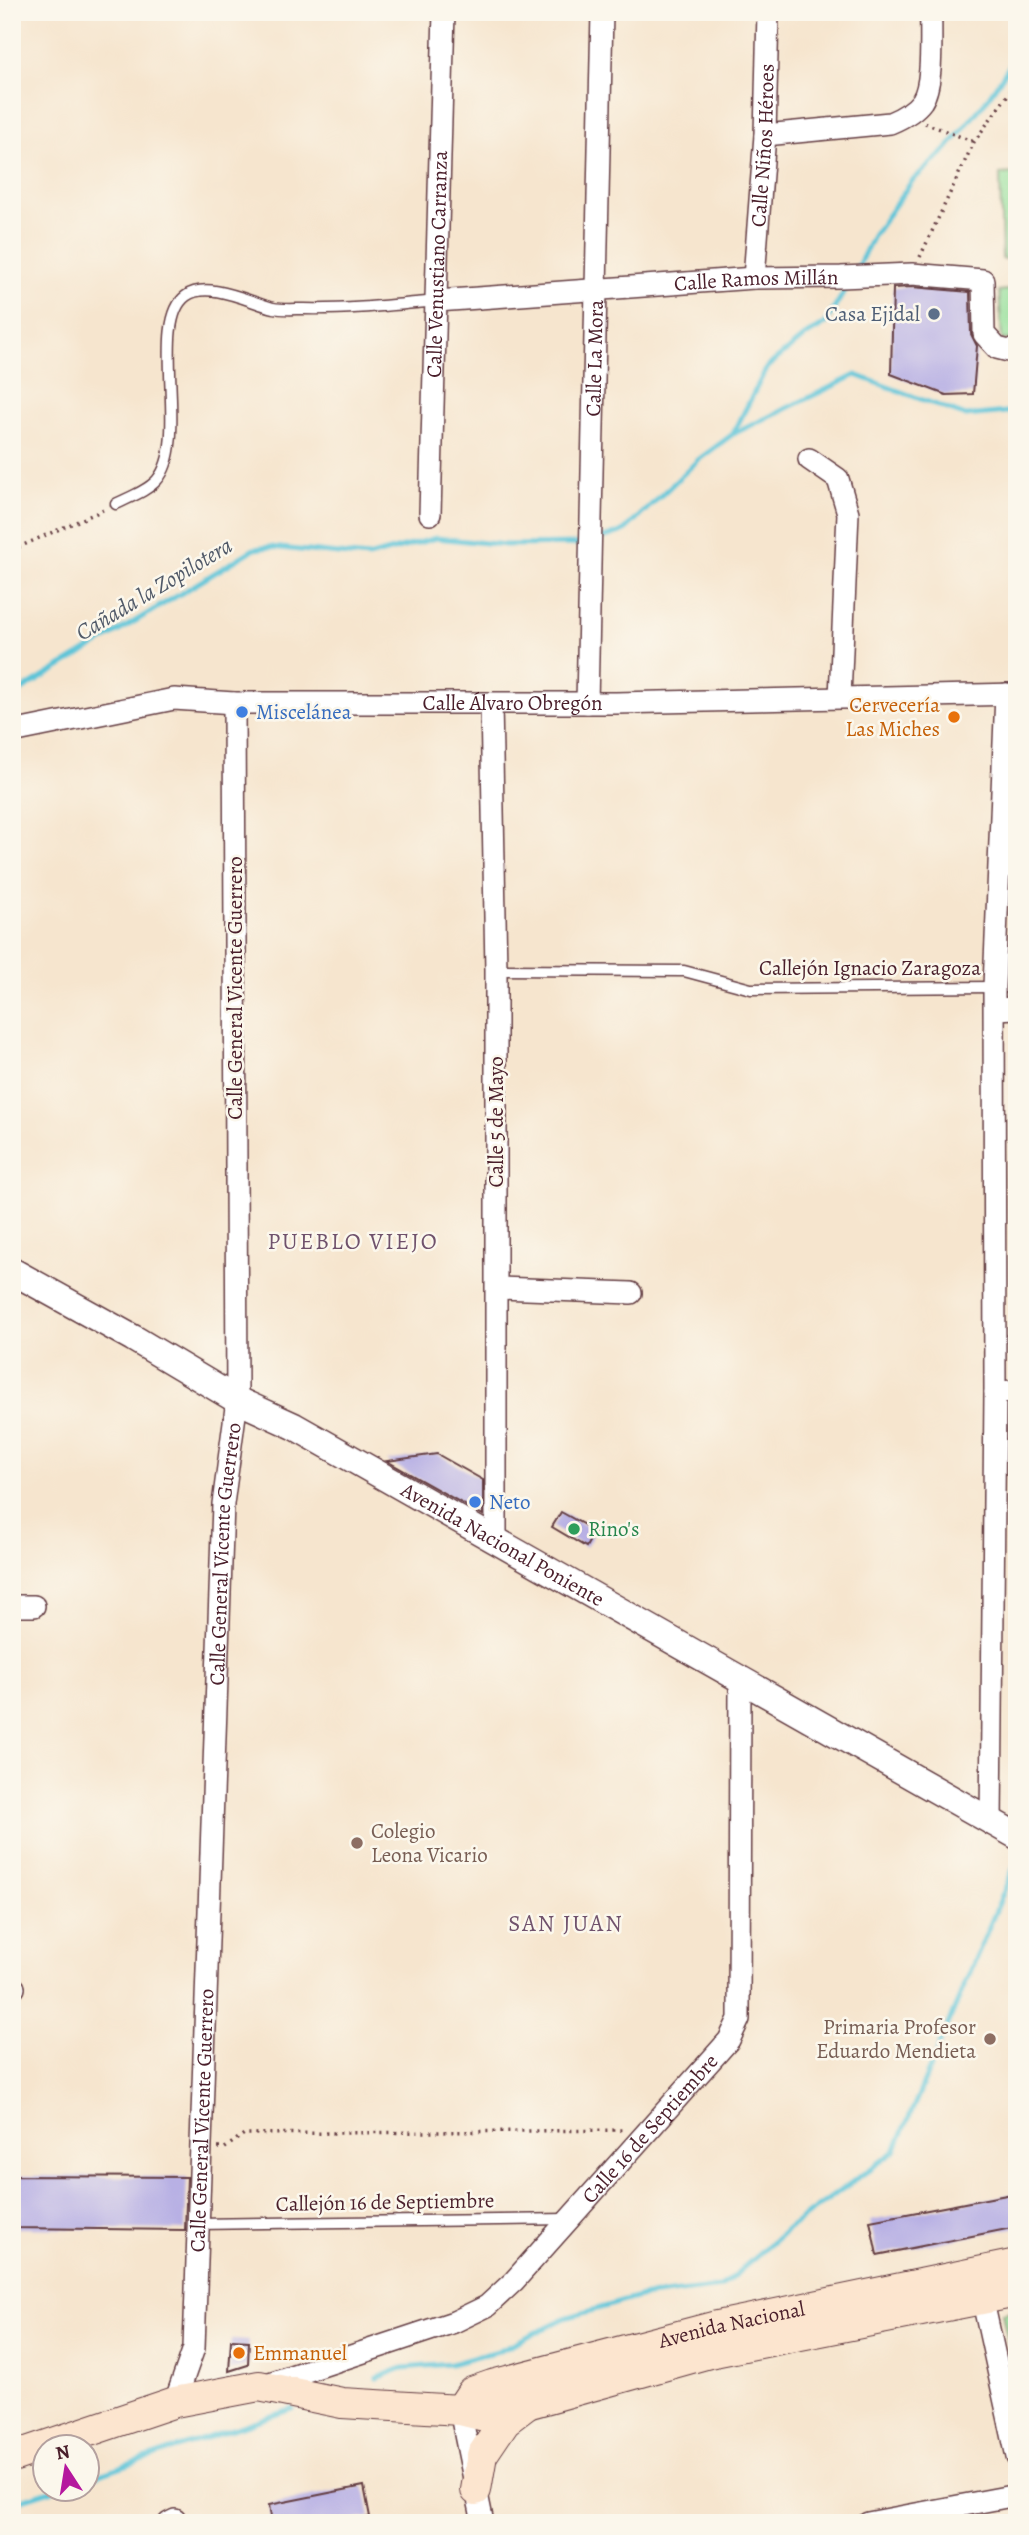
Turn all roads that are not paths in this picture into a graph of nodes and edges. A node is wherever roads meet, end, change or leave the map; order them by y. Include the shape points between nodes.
1 (444, 12) edge
2 (602, 12) edge
3 (768, 12) edge
4 (931, 12) edge
5 (765, 135) junction
6 (754, 278) junction
7 (598, 290) junction
8 (437, 301) junction
9 (1017, 352) edge
10 (809, 459) dead end
11 (116, 504) road end
12 (430, 514) dead end
13 (1011, 694) edge
14 (840, 697) junction
15 (234, 703) junction
16 (491, 703) junction
17 (587, 703) junction
18 (12, 732) edge
19 (496, 970) junction
20 (994, 987) junction
21 (1006, 1009) edge
22 (12, 1271) edge
23 (497, 1288) junction
24 (631, 1293) dead end
25 (1017, 1391) edge
26 (995, 1392) junction
27 (237, 1400) junction
28 (496, 1541) junction
29 (12, 1606) edge
30 (34, 1606) dead end
31 (740, 1679) junction
32 (991, 1824) junction
33 (1017, 1836) edge
34 (570, 2219) junction
35 (199, 2224) junction
36 (1017, 2264) edge
37 (980, 2284) junction
38 (1017, 2291) edge
39 (259, 2386) junction
40 (175, 2402) junction
41 (530, 2402) junction
42 (460, 2410) junction
43 (1012, 2420) edge
44 (12, 2457) edge
45 (1017, 2457) edge
46 (476, 2490) junction
47 (1017, 2494) edge
48 (483, 2523) edge
49 (868, 2523) edge

1 - 8 street, Calle Venustiano Carranza
2 - 7 street, Calle La Mora
3 - 5 street, Calle Niños Héroes
4 - 5 street via 929,78 923,100 907,116 890,124
5 - 6 street, Calle Niños Héroes
6 - 7 street, Calle Ramos Millán
6 - 9 street, Calle Ramos Millán via 912,274 983,280 984,334 997,348
7 - 8 street, Calle Ramos Millán
7 - 17 street, Calle La Mora
8 - 11 lane via 288,309 206,289 186,295 174,313 170,454 154,483
8 - 12 street, Calle Venustiano Carranza
10 - 14 street via 838,479 848,513
13 - 14 street, Calle Álvaro Obregón
13 - 20 street
14 - 17 street, Calle Álvaro Obregón
15 - 16 street, Calle Álvaro Obregón
15 - 18 street, Calle Álvaro Obregón via 174,699
15 - 27 street, Calle General Vicente Guerrero
16 - 17 street, Calle Álvaro Obregón
16 - 19 street, Calle 5 de Mayo
19 - 20 lane, Callejón Ignacio Zaragoza via 684,971 751,989
19 - 23 street, Calle 5 de Mayo
20 - 21 street
21 - 26 street
22 - 27 street, Avenida Nacional Poniente
23 - 24 street
23 - 28 street, Calle 5 de Mayo
25 - 26 street
26 - 32 street
27 - 28 street, Avenida Nacional Poniente via 295,1426
27 - 35 street, Calle General Vicente Guerrero via 223,1504
28 - 31 street, Avenida Nacional Poniente
29 - 30 street
31 - 32 street, Avenida Nacional Poniente
31 - 34 street, Calle 16 de Septiembre via 739,2019 729,2040
32 - 33 street, Avenida Nacional Poniente
34 - 35 lane, Callejón 16 de Septiembre
34 - 39 street, Calle 16 de Septiembre via 487,2306 454,2322
35 - 40 street, Calle General Vicente Guerrero via 194,2348
36 - 37 main road, Avenida Nacional
37 - 38 main road, Avenida Nacional
37 - 41 main road, Avenida Nacional
37 - 42 main road, Avenida Nacional via 713,2328 492,2385 472,2392
37 - 43 street
39 - 40 main road, Avenida Nacional
39 - 42 main road, Avenida Nacional via 342,2403
40 - 44 main road, Avenida Nacional
41 - 42 main road, Avenida Nacional via 484,2416
41 - 46 main road via 505,2421 482,2455
42 - 46 street
43 - 45 street
46 - 48 street
47 - 49 street

